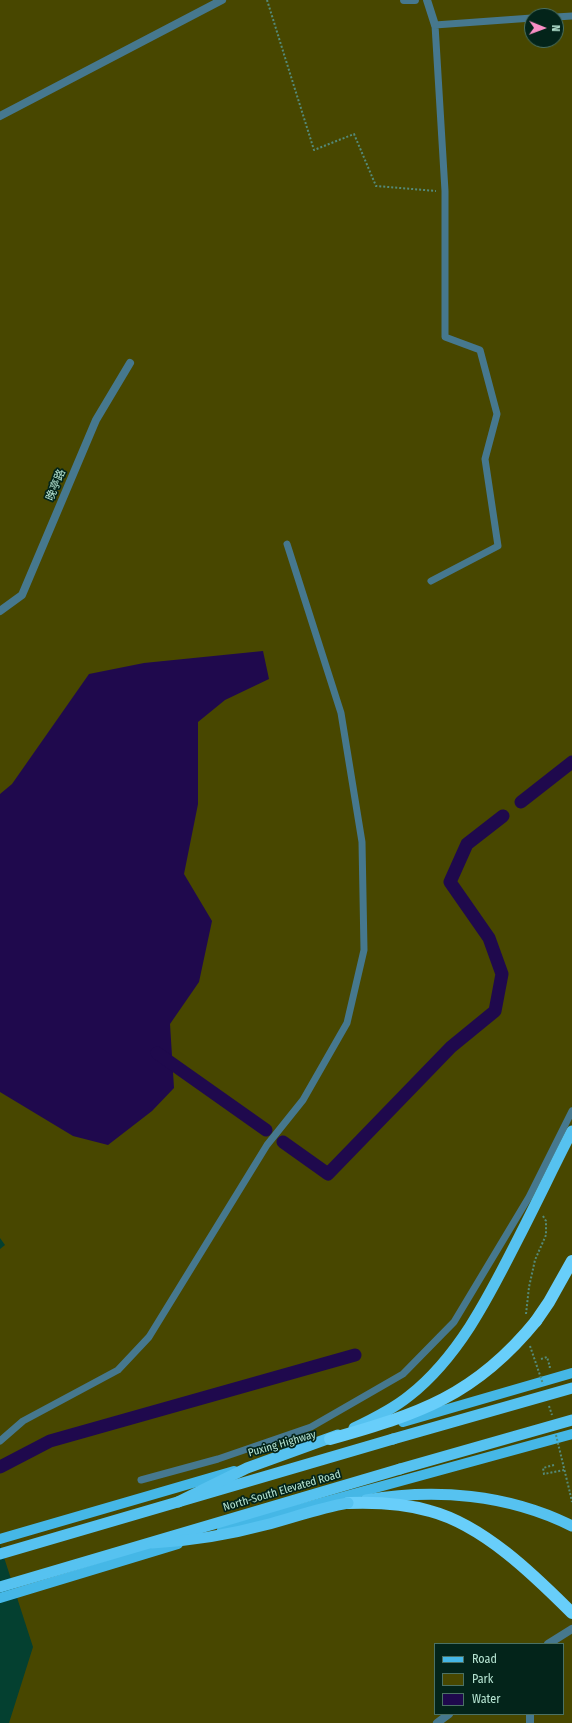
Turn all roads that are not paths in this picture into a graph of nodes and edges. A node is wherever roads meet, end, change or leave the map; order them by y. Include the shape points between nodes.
1 (222, 0) edge
2 (404, 0) edge
3 (415, 0) edge
4 (427, 0) edge
5 (524, 19) edge
6 (435, 25) junction
7 (0, 116) edge
8 (130, 363) dead end
9 (287, 544) dead end
10 (431, 582) dead end
11 (0, 611) edge
12 (572, 1111) edge
13 (572, 1131) edge
14 (572, 1261) edge
15 (572, 1373) edge
16 (572, 1388) edge
17 (572, 1420) edge
18 (572, 1434) edge
19 (330, 1439) junction
20 (0, 1441) edge
21 (141, 1480) dead end
22 (178, 1502) junction
23 (348, 1503) junction
24 (572, 1526) edge
25 (0, 1540) edge
26 (152, 1543) junction
27 (0, 1554) edge
28 (0, 1587) edge
29 (0, 1598) edge
30 (572, 1613) edge
31 (572, 1629) edge
32 (550, 1643) edge
33 (448, 1715) edge
34 (437, 1723) edge

1 - 7 street
2 - 3 street
4 - 6 street
5 - 6 lane
6 - 10 lane via 445,191 445,337 480,350 497,414 484,459 498,546
8 - 11 street, 晚亭路 via 96,420 22,594
9 - 20 lane via 341,713 362,842 364,950 347,1023 303,1100 267,1145 149,1337 118,1370 23,1421
12 - 21 lane via 529,1196 454,1322 403,1374 311,1427 218,1459
13 - 19 highway, bridge via 493,1288 465,1335 434,1374 409,1396 374,1419
14 - 19 highway, bridge via 549,1302 522,1338 495,1365 472,1383 415,1413
15 - 25 main road, Puxing Highway
16 - 22 highway, North-South Elevated Road, bridge
17 - 26 highway, North-South Elevated Road, bridge
18 - 29 main road via 266,1517
19 - 22 highway, bridge via 247,1468
22 - 27 highway, North-South Elevated Road
23 - 24 highway via 396,1495 451,1494 536,1511
23 - 26 highway, bridge via 242,1530
23 - 30 highway via 412,1507 456,1521 496,1546
26 - 28 highway, North-South Elevated Road
31 - 32 street
33 - 34 street

